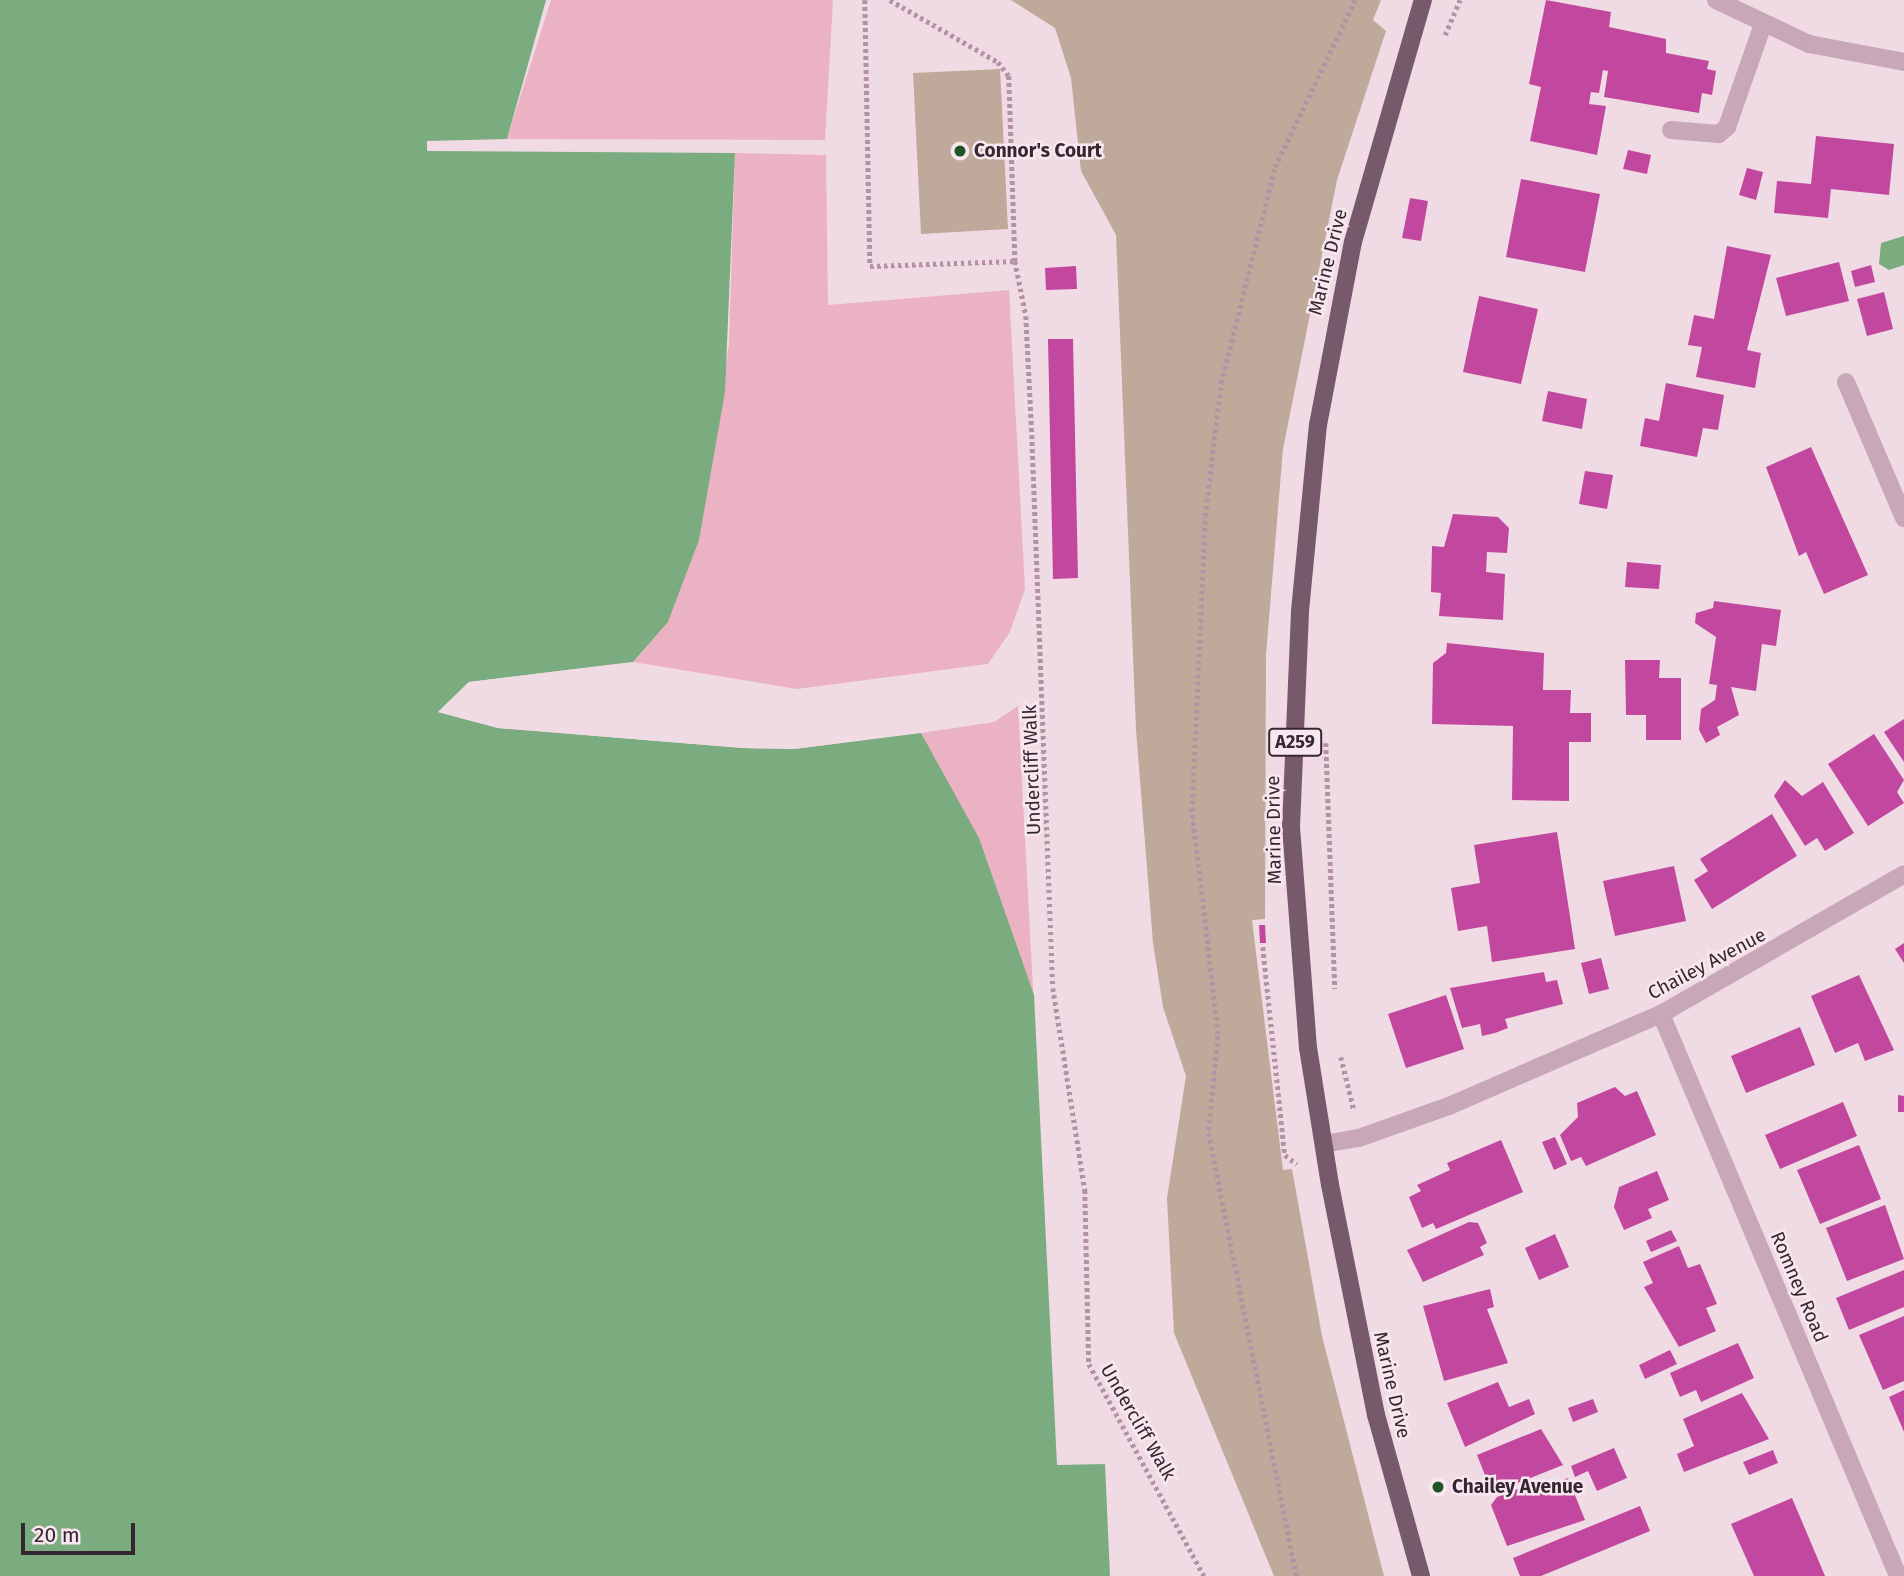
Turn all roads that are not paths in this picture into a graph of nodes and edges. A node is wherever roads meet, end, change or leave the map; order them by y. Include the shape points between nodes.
1 (1423, 0) edge
2 (1716, 0) edge
3 (1762, 27) junction
4 (1904, 62) edge
5 (1671, 130) dead end
6 (1846, 382) dead end
7 (1904, 518) edge
8 (1904, 874) edge
9 (1661, 1014) junction
10 (1324, 1144) junction
11 (1421, 1576) edge
12 (1898, 1576) edge

1 - 10 main road, Marine Drive / A259 via 1350,255 1307,519 1291,827 1308,1048
2 - 3 street
3 - 4 street via 1825,49
3 - 5 street via 1727,127 1705,135
6 - 7 street
8 - 9 street, Chailey Avenue
9 - 10 street, Chailey Avenue via 1359,1138
9 - 12 street, Romney Road
10 - 11 main road, Marine Drive / A259 via 1374,1403

